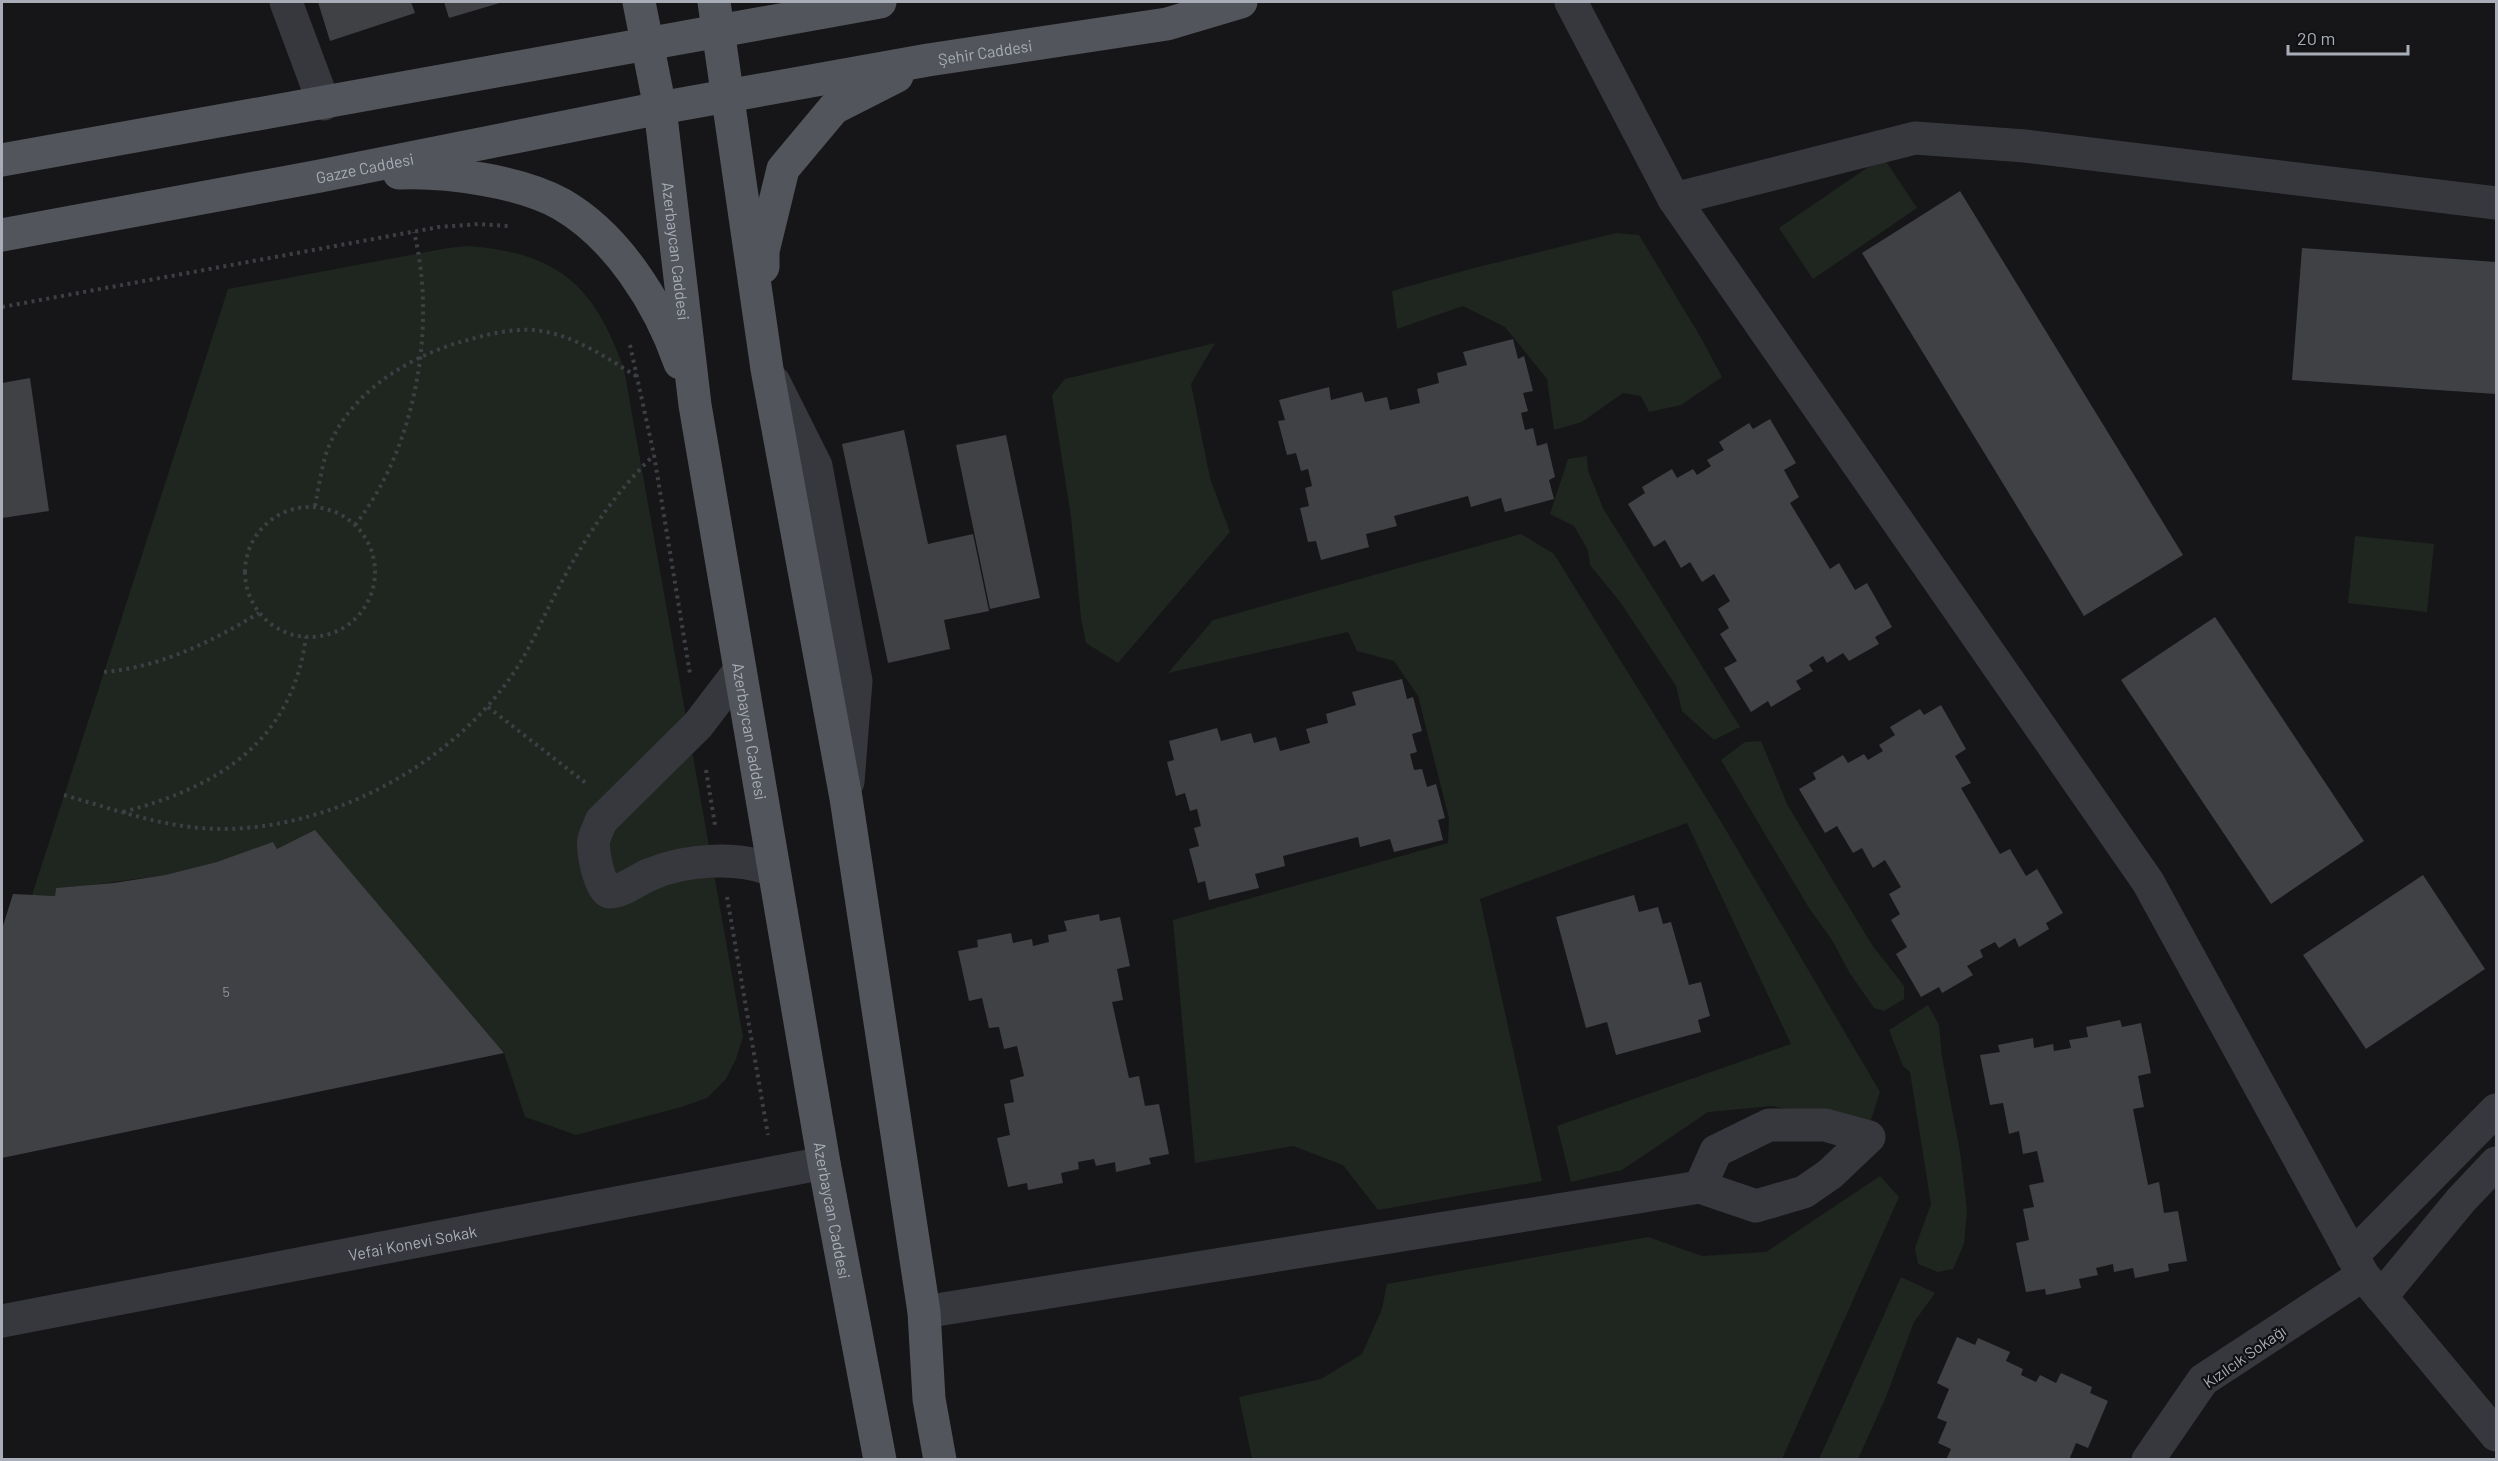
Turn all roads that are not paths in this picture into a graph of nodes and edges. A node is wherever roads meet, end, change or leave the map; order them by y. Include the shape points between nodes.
1 (286, 2) edge
2 (639, 2) edge
3 (880, 2) edge
4 (1241, 2) edge
5 (1571, 2) edge
6 (717, 17) edge
7 (648, 44) junction
8 (928, 60) junction
9 (727, 97) junction
10 (324, 104) junction
11 (660, 108) junction
12 (2, 160) edge
13 (320, 176) junction
14 (1674, 199) junction
15 (2496, 203) edge
16 (2, 235) edge
17 (760, 314) junction
18 (695, 405) junction
19 (740, 670) junction
20 (773, 870) junction
21 (2496, 1110) edge
22 (824, 1163) junction
23 (2496, 1163) edge
24 (1700, 1187) dead end
25 (2365, 1276) junction
26 (924, 1312) junction
27 (2, 1321) edge
28 (929, 1399) junction
29 (2496, 1435) edge
30 (880, 1460) edge
31 (940, 1460) edge
32 (960, 1460) edge
33 (2148, 1460) edge

1 - 10 street
2 - 7 main road, Azerbaycan Caddesi
3 - 6 main road
4 - 8 main road, Şehir Caddesi via 1167,24
5 - 14 street
6 - 7 main road
6 - 9 main road
7 - 10 main road
7 - 11 main road, Azerbaycan Caddesi
8 - 9 main road, Şehir Caddesi
8 - 17 main road via 834,108 783,169 764,251
9 - 11 main road, Gazze Caddesi
9 - 17 main road
10 - 12 main road
11 - 13 main road, Gazze Caddesi
11 - 18 main road, Azerbaycan Caddesi
13 - 16 main road, Gazze Caddesi
13 - 18 main road via 413,172 474,178 516,187 560,203 593,226 623,259 675,349
14 - 15 street via 1915,138 2025,146
14 - 25 street via 2148,882
17 - 26 main road via 846,798
18 - 19 main road, Azerbaycan Caddesi
19 - 20 main road, Azerbaycan Caddesi
19 - 20 street via 698,725 601,821 593,847 602,886 609,892 656,871 682,865 741,862
20 - 22 main road, Azerbaycan Caddesi
21 - 25 street
22 - 27 street, Vefai Konevi Sokak
22 - 30 main road, Azerbaycan Caddesi
23 - 25 street via 2461,1200
24 - 26 street
25 - 29 street
25 - 33 street, Kızılcık Sokağı via 2203,1380
26 - 28 main road
28 - 31 main road
28 - 32 main road

